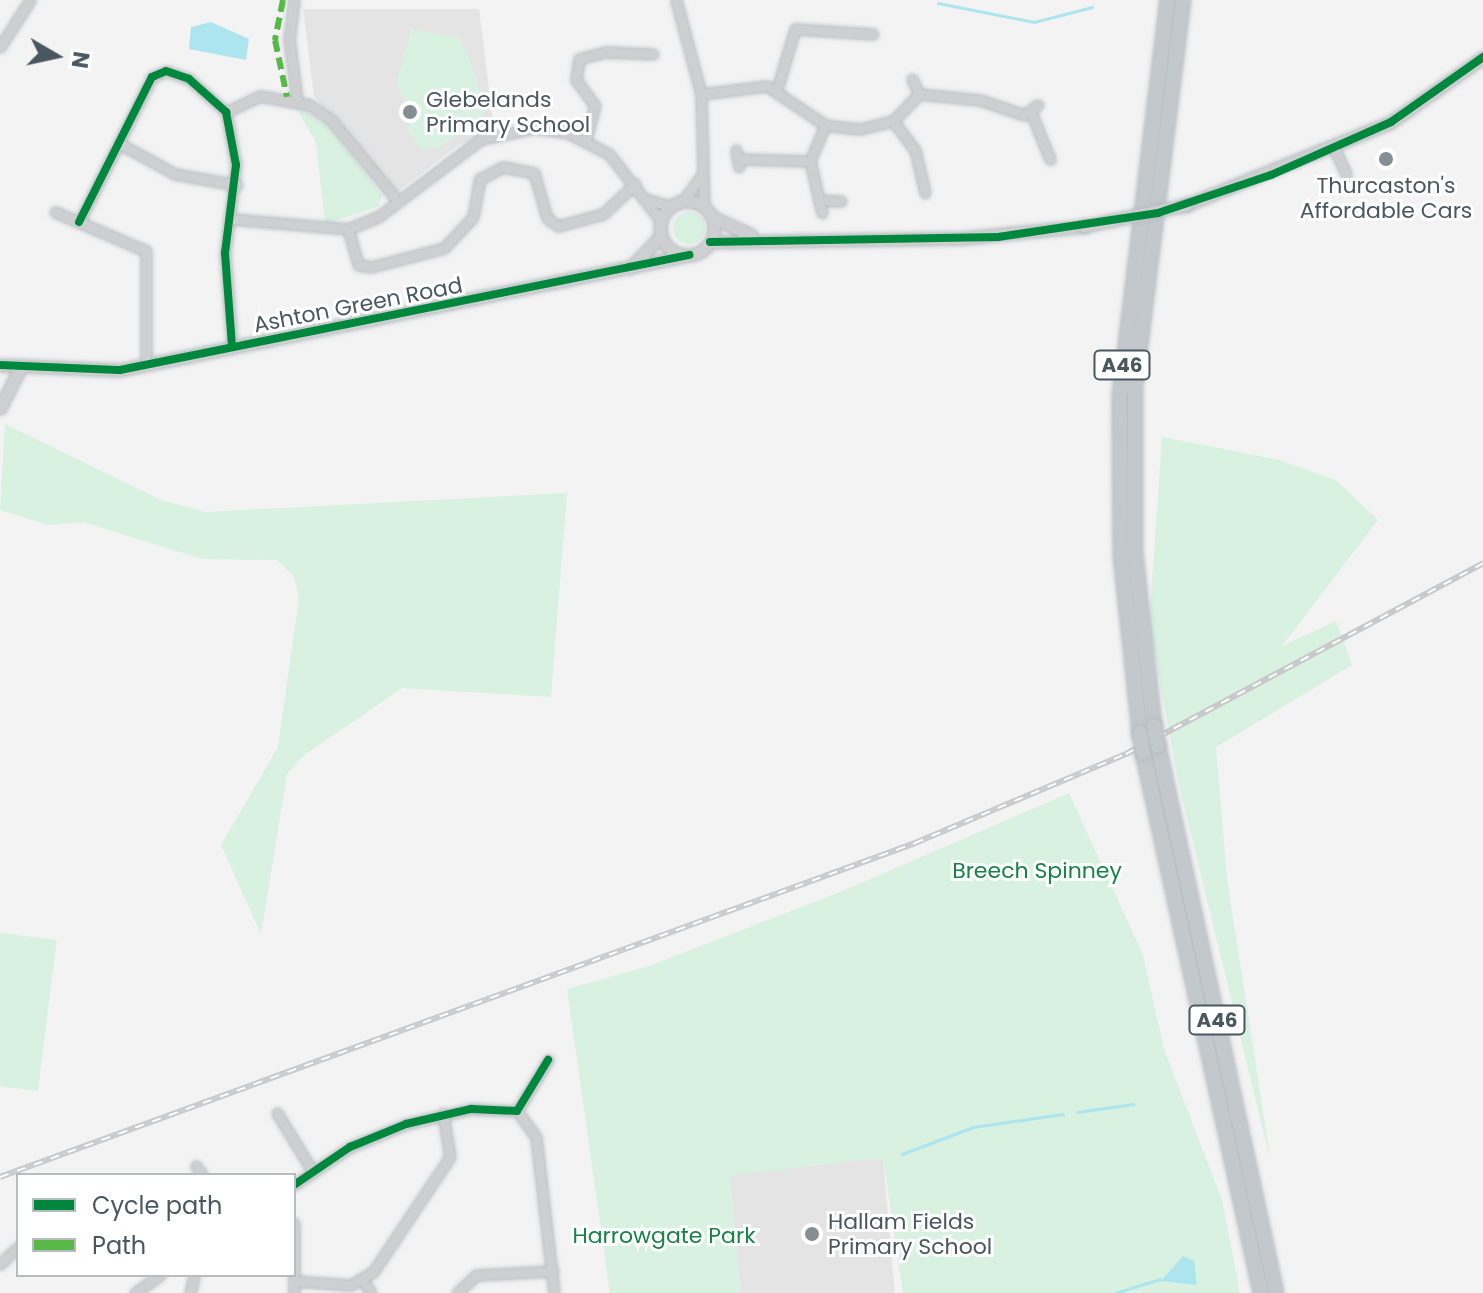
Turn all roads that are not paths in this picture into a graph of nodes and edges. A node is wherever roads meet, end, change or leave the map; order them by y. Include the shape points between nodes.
1 (30, 0) edge
2 (294, 0) edge
3 (676, 0) edge
4 (1168, 0) edge
5 (1183, 0) edge
6 (873, 34) dead end
7 (0, 47) edge
8 (653, 54) dead end
9 (1483, 57) edge
10 (912, 79) dead end
11 (777, 89) junction
12 (701, 94) junction
13 (919, 94) junction
14 (297, 100) junction
15 (1038, 105) dead end
16 (226, 112) junction
17 (1032, 115) junction
18 (893, 121) junction
19 (825, 125) junction
20 (586, 139) junction
21 (120, 144) junction
22 (1330, 150) junction
23 (738, 159) dead end
24 (1050, 159) dead end
25 (810, 161) junction
26 (703, 172) junction
27 (1346, 174) dead end
28 (635, 184) junction
29 (237, 185) junction
30 (925, 193) dead end
31 (645, 199) junction
32 (397, 200) junction
33 (819, 200) junction
34 (683, 201) junction
35 (841, 201) dead end
36 (670, 206) junction
37 (704, 206) junction
38 (55, 212) dead end
39 (822, 213) dead end
40 (712, 217) junction
41 (232, 219) junction
42 (661, 221) junction
43 (79, 222) junction
44 (348, 229) junction
45 (661, 236) junction
46 (759, 237) junction
47 (710, 242) junction
48 (689, 255) junction
49 (626, 271) junction
50 (232, 347) junction
51 (0, 365) edge
52 (146, 365) junction
53 (20, 368) junction
54 (0, 408) edge
55 (549, 1059) dead end
56 (517, 1111) junction
57 (277, 1113) dead end
58 (443, 1114) junction
59 (283, 1123) junction
60 (272, 1129) dead end
61 (313, 1172) junction
62 (296, 1184) edge
63 (16, 1249) edge
64 (0, 1264) edge
65 (553, 1271) junction
66 (157, 1277) edge
67 (295, 1277) edge
68 (295, 1281) junction
69 (363, 1281) junction
70 (135, 1293) edge
71 (294, 1293) edge
72 (371, 1293) edge
73 (457, 1293) edge
74 (554, 1293) edge
75 (1261, 1293) edge
76 (1276, 1293) edge

1 - 7 street
2 - 14 street via 289,39
3 - 12 street
4 - 75 highway, A46, bridge via 1120,395 1121,556 1143,753
5 - 76 highway, A46, bridge via 1134,412 1135,554 1154,726
6 - 11 street via 838,37 790,29
8 - 20 street via 621,46 585,55 577,63 576,80 595,106
9 - 22 street, Ashton Green Road via 1420,105
10 - 13 street
11 - 12 street via 741,85
11 - 19 street
12 - 26 street
13 - 17 street via 980,100
13 - 18 street
14 - 16 street via 252,98
14 - 32 street via 332,121
15 - 17 street
16 - 21 street via 181,75 158,73 122,129
16 - 29 street
17 - 24 street
18 - 19 street via 860,129
18 - 30 street via 915,150
19 - 25 street
20 - 28 street
20 - 32 street via 550,129 495,134 452,155
21 - 29 street via 175,174
21 - 43 street
22 - 27 street
22 - 46 street, Ashton Green Road, bridge via 1186,205 1084,226 964,238
23 - 25 street
25 - 33 street
26 - 34 street
26 - 37 street
28 - 31 street
28 - 44 street via 603,214 552,228 539,182 513,166 480,179 481,211 434,255 371,267 358,265
29 - 41 street
31 - 36 street
31 - 42 street
32 - 44 street
33 - 35 street
33 - 39 street
34 - 36 street
34 - 37 street
36 - 42 street
37 - 40 street
38 - 43 street
40 - 46 street, Ashton Green Road
40 - 47 street
41 - 44 street
41 - 50 street via 225,290
42 - 45 street
43 - 52 street via 146,251
45 - 48 street via 675,252
45 - 49 street
46 - 47 street, Ashton Green Road
47 - 48 street, Ashton Green Road
48 - 49 street, Ashton Green Road
49 - 50 street, Ashton Green Road
50 - 52 street, Ashton Green Road
51 - 53 street, Ashton Green Road
52 - 53 street, Ashton Green Road
53 - 54 street
55 - 56 street
56 - 58 street
56 - 65 street via 536,1137
57 - 59 street
58 - 61 street via 374,1136
58 - 69 street via 450,1157
59 - 60 street
59 - 61 street
61 - 62 street
63 - 64 street
65 - 73 street via 476,1275
65 - 74 street
66 - 70 street
67 - 68 street
68 - 69 street
68 - 71 street
69 - 72 street

